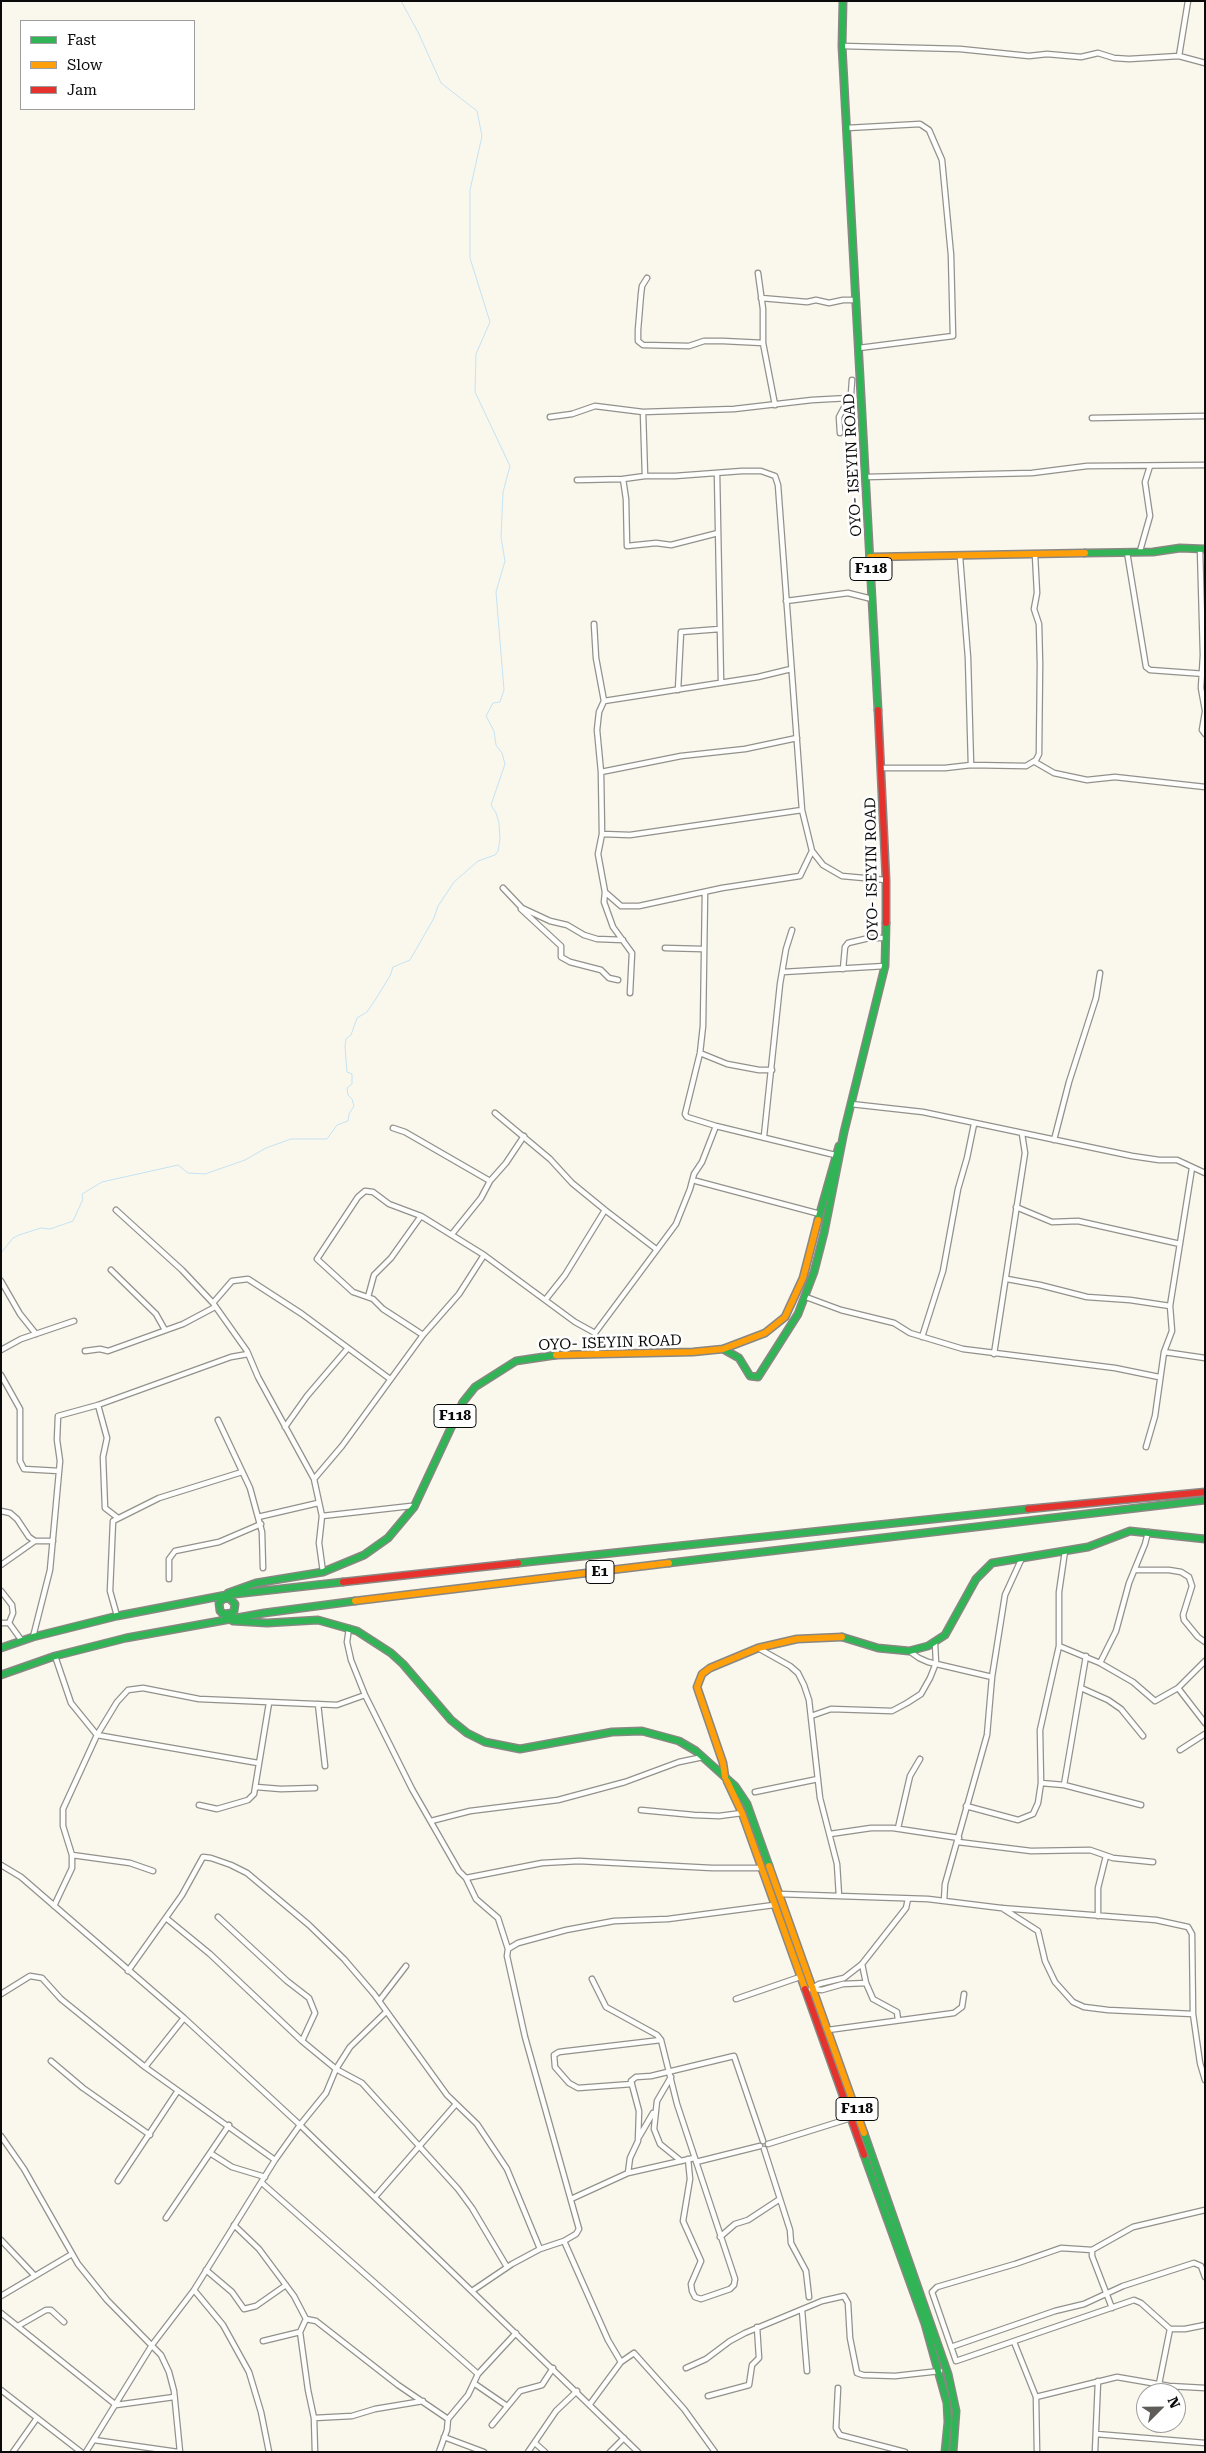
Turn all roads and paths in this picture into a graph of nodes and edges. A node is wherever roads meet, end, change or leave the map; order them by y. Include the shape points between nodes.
1 (843, 1) edge
2 (1188, 1) edge
3 (842, 46) junction
4 (1180, 56) junction
5 (1205, 63) edge
6 (847, 128) junction
7 (758, 273) dead end
8 (647, 278) dead end
9 (761, 298) junction
10 (856, 300) junction
11 (763, 343) junction
12 (859, 348) junction
13 (852, 380) dead end
14 (849, 398) junction
15 (775, 405) junction
16 (643, 412) junction
17 (1205, 416) edge
18 (550, 417) dead end
19 (1092, 418) dead end
20 (840, 433) dead end
21 (1205, 465) edge
22 (1150, 466) junction
23 (717, 473) junction
24 (645, 476) junction
25 (866, 477) junction
26 (623, 479) junction
27 (577, 480) dead end
28 (718, 533) junction
29 (1202, 549) edge
30 (1140, 551) junction
31 (1127, 552) junction
32 (1035, 555) junction
33 (870, 557) junction
34 (960, 557) junction
35 (872, 599) junction
36 (786, 601) junction
37 (594, 624) dead end
38 (720, 629) junction
39 (791, 668) junction
40 (1203, 674) edge
41 (721, 682) junction
42 (678, 690) junction
43 (604, 701) junction
44 (1205, 711) edge
45 (1205, 734) edge
46 (797, 738) junction
47 (1035, 762) junction
48 (971, 765) junction
49 (881, 768) junction
50 (602, 772) junction
51 (1205, 786) edge
52 (802, 810) junction
53 (602, 834) junction
54 (812, 852) junction
55 (886, 880) junction
56 (503, 888) dead end
57 (605, 892) junction
58 (704, 892) junction
59 (516, 904) junction
60 (792, 930) dead end
61 (887, 938) junction
62 (623, 940) junction
63 (665, 948) dead end
64 (702, 948) junction
65 (885, 966) junction
66 (843, 968) junction
67 (783, 972) junction
68 (1100, 973) dead end
69 (618, 980) dead end
70 (630, 993) dead end
71 (700, 1053) junction
72 (772, 1070) junction
73 (852, 1104) junction
74 (495, 1113) dead end
75 (974, 1124) junction
76 (716, 1126) junction
77 (393, 1128) dead end
78 (844, 1132) junction
79 (1022, 1134) junction
80 (524, 1136) junction
81 (764, 1136) junction
82 (1054, 1140) junction
83 (835, 1155) junction
84 (1192, 1168) junction
85 (1205, 1172) edge
86 (490, 1181) junction
87 (696, 1181) dead end
88 (1016, 1207) junction
89 (116, 1210) dead end
90 (605, 1210) junction
91 (820, 1214) junction
92 (421, 1216) junction
93 (452, 1234) junction
94 (1180, 1244) junction
95 (656, 1249) junction
96 (484, 1255) junction
97 (111, 1270) dead end
98 (1007, 1280) junction
99 (1, 1281) edge
100 (368, 1296) junction
101 (806, 1297) junction
102 (546, 1299) junction
103 (214, 1305) junction
104 (1170, 1306) junction
105 (74, 1321) dead end
106 (165, 1330) junction
107 (595, 1333) junction
108 (36, 1334) junction
109 (423, 1335) junction
110 (922, 1336) junction
111 (348, 1348) junction
112 (723, 1349) junction
113 (1, 1350) edge
114 (85, 1351) dead end
115 (1164, 1352) junction
116 (248, 1354) junction
117 (597, 1354) junction
118 (994, 1354) junction
119 (1205, 1358) edge
120 (1, 1375) edge
121 (1159, 1377) junction
122 (390, 1379) junction
123 (98, 1405) junction
124 (218, 1420) dead end
125 (285, 1427) junction
126 (1146, 1447) dead end
127 (59, 1471) junction
128 (242, 1472) junction
129 (314, 1479) junction
130 (1205, 1492) edge
131 (1205, 1500) edge
132 (318, 1502) junction
133 (412, 1506) dead end
134 (1, 1511) edge
135 (322, 1516) junction
136 (258, 1517) junction
137 (118, 1518) junction
138 (260, 1524) junction
139 (1148, 1532) junction
140 (1205, 1539) edge
141 (35, 1540) junction
142 (54, 1541) junction
143 (1065, 1551) junction
144 (1021, 1560) junction
145 (1, 1565) edge
146 (264, 1568) dead end
147 (1135, 1570) junction
148 (323, 1572) junction
149 (169, 1579) dead end
150 (246, 1586) junction
151 (1, 1590) edge
152 (231, 1597) junction
153 (234, 1611) junction
154 (117, 1616) junction
155 (224, 1616) junction
156 (240, 1617) junction
157 (247, 1622) junction
158 (1, 1623) edge
159 (9, 1623) junction
160 (349, 1628) junction
161 (33, 1637) junction
162 (22, 1641) junction
163 (1205, 1642) edge
164 (935, 1643) junction
165 (1059, 1646) junction
166 (1, 1648) edge
167 (758, 1648) junction
168 (909, 1651) junction
169 (56, 1656) junction
170 (1086, 1656) junction
171 (1205, 1661) edge
172 (936, 1663) junction
173 (1100, 1663) junction
174 (1, 1675) edge
175 (992, 1677) junction
176 (1081, 1688) junction
177 (1178, 1688) junction
178 (365, 1695) junction
179 (269, 1703) junction
180 (318, 1704) junction
181 (811, 1716) junction
182 (1205, 1723) edge
183 (1205, 1734) edge
184 (97, 1735) junction
185 (1142, 1736) dead end
186 (1180, 1750) dead end
187 (703, 1757) junction
188 (920, 1759) dead end
189 (258, 1764) junction
190 (325, 1766) dead end
191 (725, 1777) junction
192 (818, 1779) junction
193 (1041, 1783) junction
194 (1064, 1785) junction
195 (256, 1787) junction
196 (315, 1788) dead end
197 (755, 1792) dead end
198 (199, 1805) dead end
199 (1141, 1805) dead end
200 (966, 1806) junction
201 (642, 1810) dead end
202 (742, 1813) junction
203 (431, 1821) junction
204 (898, 1828) junction
205 (830, 1834) junction
206 (958, 1840) junction
207 (72, 1855) junction
208 (1106, 1856) junction
209 (1153, 1862) dead end
210 (1, 1865) edge
211 (761, 1868) junction
212 (153, 1871) dead end
213 (466, 1878) junction
214 (779, 1894) junction
215 (839, 1896) junction
216 (908, 1899) junction
217 (944, 1901) junction
218 (774, 1905) junction
219 (54, 1906) junction
220 (1001, 1908) junction
221 (1098, 1916) junction
222 (218, 1917) dead end
223 (166, 1918) junction
224 (508, 1949) junction
225 (862, 1964) junction
226 (406, 1966) dead end
227 (128, 1971) junction
228 (800, 1977) junction
229 (592, 1979) dead end
230 (866, 1982) junction
231 (813, 1989) junction
232 (805, 1991) junction
233 (1, 1994) edge
234 (964, 1994) dead end
235 (736, 1999) dead end
236 (379, 2001) junction
237 (386, 2012) junction
238 (1193, 2014) junction
239 (184, 2018) junction
240 (898, 2020) junction
241 (828, 2030) junction
242 (661, 2040) junction
243 (302, 2041) junction
244 (50, 2061) dead end
245 (145, 2067) junction
246 (336, 2069) junction
247 (670, 2074) junction
248 (1205, 2080) edge
249 (632, 2084) junction
250 (177, 2092) junction
251 (456, 2104) junction
252 (654, 2110) junction
253 (851, 2118) junction
254 (300, 2125) junction
255 (229, 2126) junction
256 (150, 2135) junction
257 (1, 2136) edge
258 (638, 2138) junction
259 (418, 2146) junction
260 (764, 2146) junction
261 (210, 2153) junction
262 (688, 2159) junction
263 (275, 2160) junction
264 (695, 2160) junction
265 (681, 2161) junction
266 (628, 2173) junction
267 (265, 2177) junction
268 (118, 2182) dead end
269 (262, 2183) junction
270 (375, 2197) junction
271 (571, 2199) junction
272 (780, 2199) junction
273 (1205, 2210) edge
274 (166, 2218) dead end
275 (234, 2225) junction
276 (720, 2237) junction
277 (1, 2240) edge
278 (564, 2241) junction
279 (540, 2249) junction
280 (1092, 2250) junction
281 (72, 2254) junction
282 (506, 2267) junction
283 (206, 2270) junction
284 (34, 2275) junction
285 (1205, 2277) edge
286 (286, 2285) junction
287 (194, 2290) junction
288 (472, 2291) junction
289 (1106, 2295) junction
290 (1, 2296) edge
291 (809, 2297) dead end
292 (1112, 2308) junction
293 (802, 2310) junction
294 (1, 2313) edge
295 (306, 2319) junction
296 (64, 2322) dead end
297 (1205, 2325) edge
298 (18, 2326) junction
299 (757, 2327) junction
300 (1170, 2329) junction
301 (300, 2332) junction
302 (516, 2333) junction
303 (263, 2341) dead end
304 (1014, 2342) junction
305 (152, 2346) junction
306 (951, 2348) junction
307 (621, 2362) junction
308 (553, 2368) junction
309 (686, 2368) dead end
310 (808, 2371) dead end
311 (940, 2371) junction
312 (478, 2374) junction
313 (1098, 2381) junction
314 (1154, 2383) edge
315 (1159, 2383) edge
316 (475, 2384) junction
317 (1186, 2386) edge
318 (838, 2388) dead end
319 (1205, 2388) edge
320 (1, 2390) edge
321 (577, 2391) junction
322 (174, 2396) junction
323 (708, 2396) dead end
324 (1036, 2397) junction
325 (423, 2401) junction
326 (590, 2404) junction
327 (116, 2405) junction
328 (507, 2406) junction
329 (37, 2418) junction
330 (314, 2418) junction
331 (448, 2419) junction
332 (492, 2425) dead end
333 (1096, 2434) junction
334 (444, 2438) junction
335 (624, 2438) junction
336 (94, 2440) junction
337 (534, 2442) junction
338 (1205, 2443) edge
339 (13, 2452) edge
340 (81, 2452) edge
341 (86, 2452) edge
342 (179, 2452) edge
343 (269, 2452) edge
344 (315, 2452) edge
345 (439, 2452) edge
346 (484, 2452) edge
347 (528, 2452) edge
348 (545, 2452) edge
349 (610, 2452) edge
350 (638, 2452) edge
351 (715, 2452) edge
352 (905, 2452) edge
353 (945, 2452) edge
354 (953, 2452) edge
355 (1037, 2452) edge
356 (1095, 2452) edge

1 - 3 main road, OYO- ISEYIN ROAD / F118
2 - 4 street
3 - 4 street via 960,49 1029,56 1081,57 1098,53 1130,59
3 - 6 main road, OYO- ISEYIN ROAD / F118
4 - 5 street
6 - 10 main road, OYO- ISEYIN ROAD / F118
6 - 12 street via 920,124 929,130 942,160 951,255 953,336
7 - 9 street
8 - 11 street via 642,286 638,330 638,341 643,345 689,346 704,341
9 - 10 street via 829,303
9 - 11 street
10 - 12 main road, OYO- ISEYIN ROAD / F118
11 - 15 street
12 - 25 main road, OYO- ISEYIN ROAD / F118
13 - 14 street
14 - 15 street
14 - 20 street via 839,417
15 - 16 street
16 - 18 street via 595,406
16 - 24 street
17 - 19 street
21 - 22 street
22 - 25 street
22 - 30 street via 1146,488 1150,516
23 - 24 street
23 - 28 street
23 - 36 street via 761,471 775,476
24 - 26 street
25 - 33 main road, OYO- ISEYIN ROAD / F118
26 - 27 street
26 - 28 street via 627,546 656,542 671,544
28 - 38 street
29 - 30 main road
29 - 40 street
30 - 31 main road
31 - 32 main road
31 - 40 street via 1146,667
32 - 34 main road
32 - 47 street via 1037,593 1034,609 1039,624 1040,664 1039,754
33 - 34 main road
33 - 35 main road, OYO- ISEYIN ROAD / F118
34 - 48 street via 968,658
35 - 36 street via 848,593
35 - 49 main road, OYO- ISEYIN ROAD / F118
36 - 39 street
37 - 43 street
38 - 41 street
38 - 42 street via 681,632
39 - 41 street
39 - 46 street
40 - 44 street
41 - 42 street
42 - 43 street
43 - 50 street via 597,730
44 - 45 street via 1202,730
46 - 50 street
46 - 52 street
47 - 48 street via 1026,766
47 - 51 street via 1054,773 1087,780 1115,777
48 - 49 street
49 - 55 main road, OYO- ISEYIN ROAD / F118
50 - 53 street
52 - 53 street via 630,835
52 - 54 street
53 - 57 street via 598,854
54 - 55 street via 823,865 842,876
54 - 58 street via 800,876
55 - 61 main road, OYO- ISEYIN ROAD / F118
56 - 59 street
57 - 58 street via 621,906 639,906
57 - 62 street via 604,902 612,926
58 - 64 street
59 - 62 street via 584,935
59 - 69 street via 561,946 562,957 601,970 609,978
60 - 67 street
61 - 65 main road, OYO- ISEYIN ROAD / F118
61 - 66 street via 848,943
62 - 70 street via 632,953
63 - 64 street
64 - 71 street
65 - 66 street
65 - 73 main road, OYO- ISEYIN ROAD / F118
66 - 67 street
67 - 72 street
68 - 82 street via 1096,998
71 - 72 street via 726,1064
71 - 76 street via 685,1114
72 - 81 street
73 - 75 street via 923,1112
73 - 78 main road, OYO- ISEYIN ROAD / F118
74 - 80 street
75 - 79 street
75 - 110 street via 944,1264
76 - 81 street
76 - 95 street via 676,1224
77 - 86 street
78 - 83 main road, OYO- ISEYIN ROAD / F118
78 - 101 main road, OYO- ISEYIN ROAD / F118 via 824,1233
79 - 82 street
79 - 88 street via 1025,1153
80 - 86 street
80 - 90 street
81 - 83 street
82 - 84 street via 1159,1160 1177,1160
83 - 91 main road, OYO- ISEYIN ROAD / F118
84 - 85 street
84 - 94 street
86 - 93 street via 481,1198
87 - 91 street
88 - 94 street via 1052,1222 1078,1221
88 - 98 street
89 - 103 street via 182,1270
90 - 95 street
90 - 102 street via 565,1275
91 - 112 main road, OYO- ISEYIN ROAD / F118 via 804,1278 785,1317 765,1333
92 - 93 street
92 - 100 street via 391,1258 374,1275
92 - 100 street via 365,1191 318,1255 320,1262 352,1292
93 - 96 street
94 - 104 street
95 - 107 street
96 - 102 street
96 - 109 street via 458,1294
97 - 106 street via 156,1314
98 - 104 street via 1087,1297
98 - 118 street
99 - 108 street
100 - 109 street via 382,1309
101 - 110 street via 841,1310 894,1323
101 - 112 main road, OYO- ISEYIN ROAD / F118 via 788,1332 758,1377 750,1376 739,1358
102 - 107 street
103 - 106 street via 183,1324
103 - 111 street via 232,1281 248,1279
103 - 116 street
104 - 115 street via 1172,1331
105 - 108 street
106 - 114 street via 108,1351
107 - 117 street
108 - 113 street
109 - 122 street
110 - 118 street via 963,1349
111 - 122 street
111 - 125 street
112 - 117 main road, OYO- ISEYIN ROAD / F118
115 - 119 street
115 - 121 street
116 - 123 street via 231,1357
116 - 125 street
117 - 148 main road, OYO- ISEYIN ROAD / F118 via 516,1361 487,1376 455,1415 426,1484 400,1526 364,1555
118 - 121 street via 1116,1368
120 - 127 street via 20,1409 20,1461 24,1469
121 - 126 street via 1158,1397
122 - 129 street
123 - 127 street via 58,1416
123 - 137 street via 107,1438 103,1457 105,1508
124 - 128 street
125 - 129 street
127 - 142 street
128 - 136 street
128 - 137 street via 160,1498
129 - 132 street
130 - 152 main road, E1 via 850,1526
131 - 156 main road, E1
132 - 135 street
132 - 136 street
133 - 135 street
134 - 141 street via 10,1512 28,1537
135 - 148 street via 318,1543
136 - 138 street
137 - 154 street via 113,1521 110,1592
138 - 146 street
138 - 149 street via 219,1542 175,1550 169,1559
139 - 140 main road
139 - 143 main road via 1130,1532 1088,1547
139 - 147 street
141 - 142 street
141 - 145 street
142 - 161 street via 46,1592
143 - 144 main road
143 - 165 street via 1059,1592
144 - 164 main road via 992,1563 985,1568 953,1624
144 - 175 street via 1005,1595
147 - 163 street via 1169,1570 1189,1577 1192,1586 1184,1620
147 - 173 street via 1116,1631
148 - 150 main road, OYO- ISEYIN ROAD / F118
150 - 152 main road
150 - 152 main road
151 - 159 street via 12,1605
152 - 153 main road
152 - 154 main road, E1
152 - 155 main road via 221,1600 219,1606
153 - 155 main road
153 - 156 main road
154 - 161 main road, E1
155 - 156 main road, E1
155 - 157 main road
155 - 169 main road, E1
156 - 157 main road
157 - 160 main road, F118 via 318,1620
158 - 159 street
159 - 162 street
160 - 178 street via 347,1642 351,1660
160 - 187 main road, F118 via 372,1638 391,1653 451,1720 485,1742 520,1748 612,1732 642,1731 679,1741
161 - 162 main road, E1
162 - 166 main road, E1
164 - 168 main road
164 - 172 street
165 - 170 street
165 - 193 street via 1042,1718
167 - 168 main road via 797,1639 847,1637 878,1648
167 - 181 street via 798,1673 809,1700
167 - 191 main road via 710,1668 697,1687
168 - 172 street via 918,1658
169 - 174 main road, E1
169 - 184 street via 70,1703
170 - 173 street
170 - 176 street
171 - 177 street
172 - 175 street
172 - 181 street via 920,1694 892,1711 831,1710
173 - 177 street via 1134,1682 1155,1702
175 - 200 street via 987,1735
176 - 185 street via 1121,1709
176 - 194 street
177 - 182 street
178 - 180 street via 337,1705
178 - 203 street
179 - 180 street
179 - 184 street via 199,1699 132,1688 117,1702
179 - 189 street
180 - 190 street
181 - 192 street
183 - 186 street
184 - 189 street
184 - 207 street via 63,1809 63,1826
187 - 191 main road, F118
187 - 203 street via 558,1800 470,1811
188 - 204 street via 910,1776
189 - 195 street
191 - 202 main road, F118
191 - 214 main road, F118 via 741,1792 747,1804
192 - 197 street
192 - 205 street
193 - 194 street
193 - 200 street via 1038,1803 1030,1817 1018,1820
194 - 199 street
195 - 196 street
195 - 198 street via 248,1800 217,1809
200 - 206 street
201 - 202 street via 694,1816
202 - 211 main road, F118
203 - 213 street
204 - 205 street
204 - 206 street
205 - 215 street via 837,1864
206 - 208 street via 1031,1851 1081,1849
206 - 217 street via 945,1884
207 - 212 street
207 - 219 street via 72,1868
208 - 209 street
208 - 221 street via 1098,1888
210 - 219 street via 21,1877
211 - 213 street via 579,1861 542,1864
211 - 218 main road, F118
213 - 224 street via 476,1899 498,1918
214 - 215 street
214 - 231 main road, F118
215 - 216 street
216 - 217 street
216 - 225 street via 906,1908
217 - 220 street
218 - 224 street via 668,1919 614,1921 566,1930
218 - 228 main road, F118
219 - 227 street
220 - 221 street
220 - 238 street via 1038,1931 1045,1960 1055,1982 1073,2002 1108,2010
221 - 238 street via 1156,1920 1190,1929
222 - 243 street via 309,1998 315,2013
223 - 227 street
223 - 236 street via 203,1857 231,1864 247,1873 309,1925 344,1959
223 - 243 street via 210,1954
224 - 271 street via 525,2036
225 - 230 street
225 - 231 street via 844,1978 819,1984
226 - 236 street
227 - 239 street
228 - 232 main road, F118
228 - 235 street
229 - 242 street via 606,2007
230 - 231 street
230 - 240 street via 873,1999 897,2012
231 - 232 street
231 - 241 main road, F118
232 - 253 main road, F118
233 - 245 street via 30,1976 42,1978 65,2003
234 - 240 street via 959,2011
236 - 237 street
237 - 246 street via 350,2046
237 - 251 street
238 - 248 street
239 - 245 street
239 - 254 street
240 - 241 street
241 - 354 main road, F118 via 943,2354 956,2411
242 - 247 street
242 - 249 street via 554,2055 556,2066 569,2083 578,2088
243 - 246 street
244 - 256 street
245 - 250 street
246 - 254 street via 326,2094
246 - 259 street via 362,2084
247 - 249 street via 636,2078
247 - 252 street
247 - 260 street via 734,2056
247 - 264 street
249 - 258 street via 640,2111
250 - 255 street
250 - 256 street
251 - 259 street
251 - 279 street via 477,2124 507,2169
252 - 258 street
252 - 265 street via 654,2129 660,2144
253 - 260 street
253 - 311 main road, F118
254 - 263 street
254 - 270 street
255 - 261 street
255 - 263 street
256 - 268 street
257 - 281 street via 24,2169
258 - 266 street
259 - 270 street
259 - 282 street via 472,2208
260 - 264 street
260 - 272 street
261 - 267 street via 232,2166
261 - 274 street
262 - 264 street
262 - 265 street
262 - 276 street via 690,2179 684,2221 701,2261 691,2284 696,2297 701,2299 730,2290 734,2285 735,2279
263 - 267 street
264 - 276 street
265 - 266 street
266 - 271 street
267 - 269 street
269 - 275 street
269 - 312 street
270 - 288 street
271 - 278 street via 578,2229
272 - 276 street via 748,2220 735,2224
272 - 291 street via 791,2243 806,2271
273 - 280 street via 1133,2228
275 - 283 street
275 - 286 street via 255,2244
277 - 284 street
278 - 279 street
278 - 307 street
279 - 282 street
280 - 289 street
280 - 306 street via 1061,2248 934,2289 932,2292
281 - 284 street
281 - 305 street via 107,2300
282 - 288 street
283 - 286 street via 244,2309 256,2306
283 - 287 street
284 - 290 street
285 - 289 street via 1201,2266 1196,2263 1123,2286
286 - 295 street
287 - 305 street
287 - 343 street via 223,2325 249,2372 260,2404
288 - 302 street
289 - 292 street
289 - 306 street
292 - 300 street via 1137,2301
292 - 304 street
293 - 299 street
293 - 310 street
293 - 311 street via 844,2296 848,2303 854,2367 860,2374 895,2376
294 - 298 street
295 - 301 street
295 - 325 street via 316,2321
296 - 298 street via 51,2310 46,2310
297 - 300 street
298 - 327 street
299 - 309 street via 730,2341 706,2360
299 - 323 street via 759,2358 752,2365 749,2385
300 - 315 street
301 - 303 street
301 - 330 street
302 - 308 street
302 - 312 street
304 - 306 street via 957,2361
304 - 324 street
305 - 322 street via 170,2372
305 - 327 street
307 - 326 street
307 - 351 street via 635,2353 684,2409
308 - 321 street
308 - 328 street via 542,2385 520,2391
311 - 353 main road, F118 via 948,2422
312 - 316 street
313 - 314 street via 1124,2377
313 - 324 street
313 - 333 street
316 - 328 street
316 - 331 street
317 - 319 street
318 - 352 street via 836,2428 840,2435
320 - 329 street
321 - 326 street
321 - 337 street via 556,2411
322 - 327 street
322 - 342 street
324 - 355 street
325 - 330 street via 349,2416
325 - 331 street
326 - 335 street
327 - 336 street
328 - 332 street
329 - 339 street
329 - 340 street
330 - 344 street
331 - 334 street
333 - 338 street
333 - 356 street
334 - 345 street
334 - 346 street
335 - 349 street
335 - 350 street
336 - 341 street
336 - 342 street
337 - 347 street
337 - 348 street

